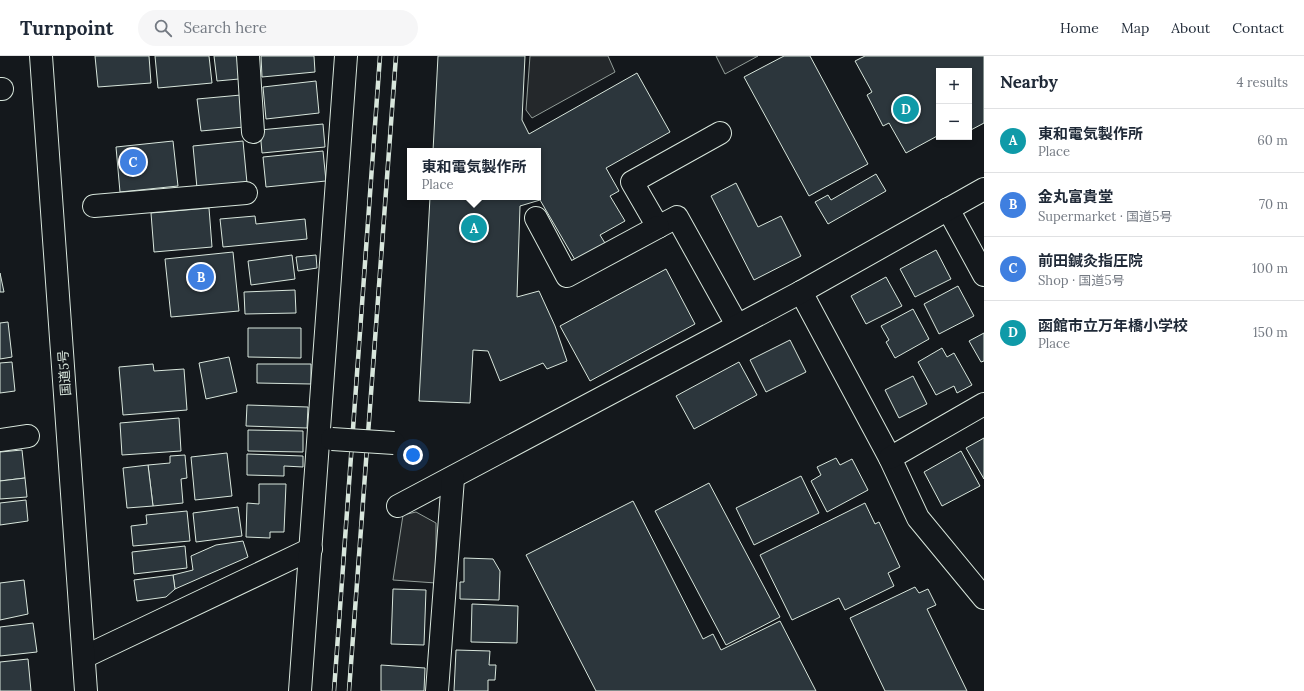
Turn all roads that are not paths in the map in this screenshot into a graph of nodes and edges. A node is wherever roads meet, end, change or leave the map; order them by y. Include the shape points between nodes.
1 (41, 56) edge
2 (248, 56) edge
3 (346, 56) edge
4 (253, 132) dead end
5 (720, 133) dead end
6 (984, 190) edge
7 (246, 193) dead end
8 (94, 206) dead end
9 (948, 209) junction
10 (536, 218) dead end
11 (658, 227) junction
12 (984, 275) edge
13 (801, 292) junction
14 (737, 325) junction
15 (984, 404) edge
16 (28, 436) dead end
17 (332, 439) dead end
18 (0, 440) edge
19 (394, 443) dead end
20 (890, 458) junction
21 (453, 478) junction
22 (398, 506) dead end
23 (311, 549) junction
24 (984, 598) edge
25 (84, 657) junction
26 (86, 691) edge
27 (300, 691) edge
28 (437, 691) edge

1 - 25 main road, 国道5号
2 - 4 main road
3 - 23 main road
5 - 11 main road via 632,182
6 - 9 main road
7 - 8 main road
9 - 12 main road
9 - 13 main road
10 - 11 main road via 567,276
11 - 14 main road via 677,217
13 - 14 main road
13 - 20 main road
14 - 21 main road
15 - 20 main road
16 - 18 main road
17 - 19 main road, bridge
20 - 24 main road via 918,518
21 - 22 main road
21 - 28 main road
23 - 25 main road
23 - 27 main road
25 - 26 main road, 国道5号

